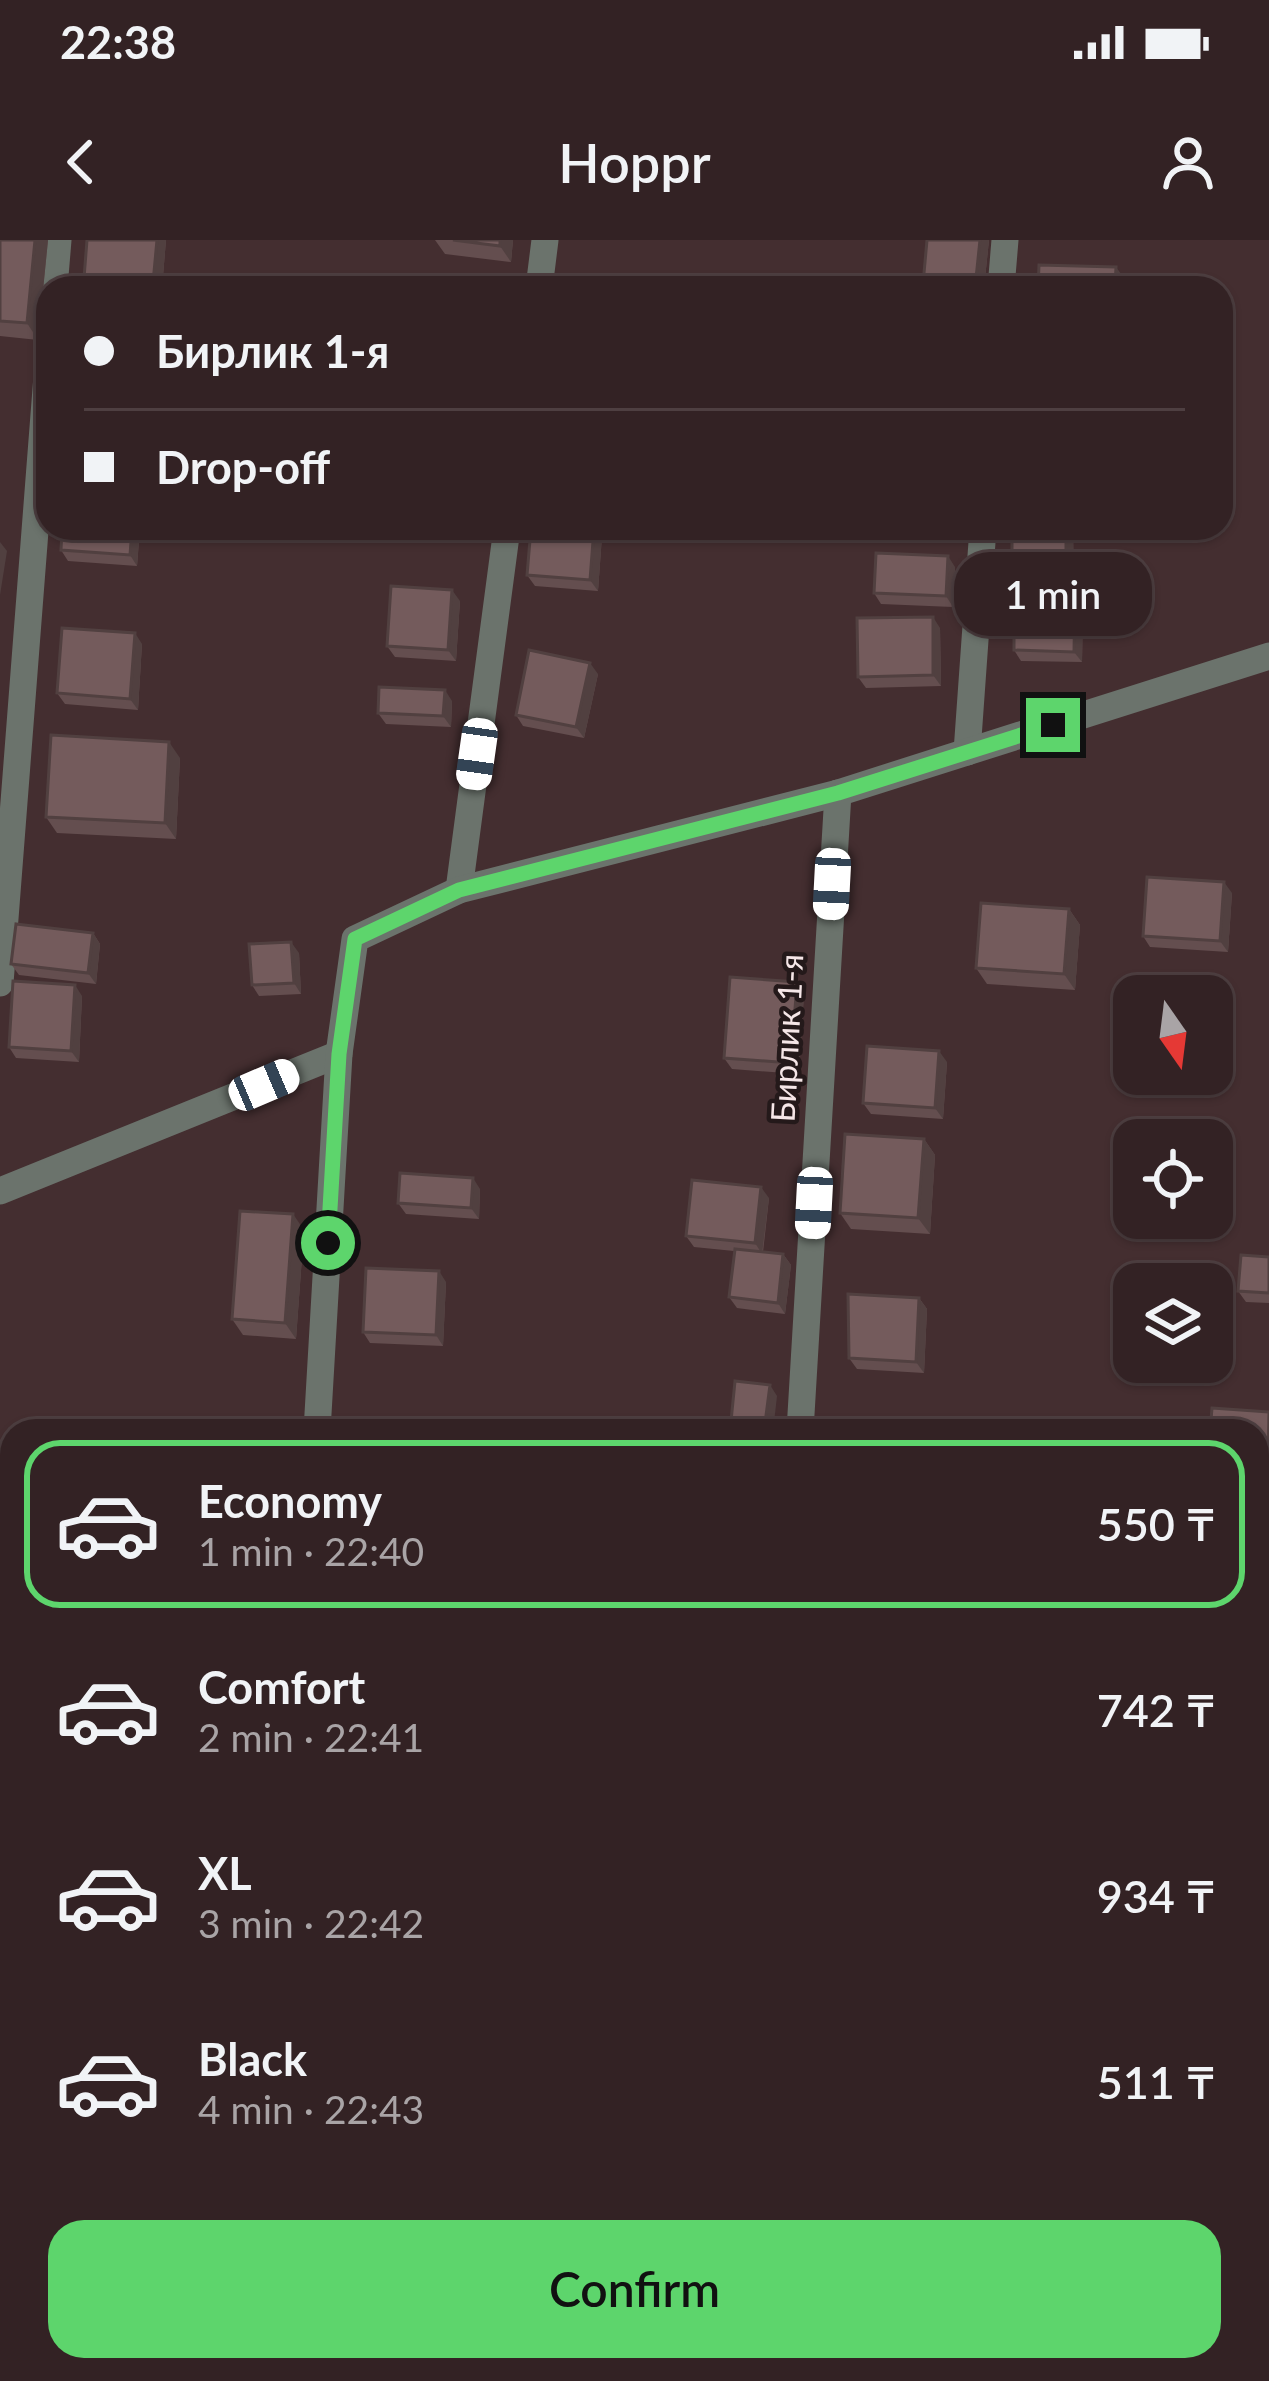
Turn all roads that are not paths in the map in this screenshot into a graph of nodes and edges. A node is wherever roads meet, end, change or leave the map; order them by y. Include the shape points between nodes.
1 (58, 240) edge
2 (545, 240) edge
3 (1005, 240) edge
4 (55, 276) edge
5 (540, 276) edge
6 (1002, 276) edge
7 (36, 485) edge
8 (505, 540) edge
9 (982, 540) edge
10 (1269, 656) edge
11 (967, 752) junction
12 (7, 781) edge
13 (838, 793) junction
14 (459, 890) junction
15 (0, 983) edge
16 (339, 1054) junction
17 (0, 1191) edge
18 (318, 1419) edge
19 (801, 1419) edge

1 - 4 street
2 - 5 street
3 - 6 street
7 - 12 street
8 - 14 street
9 - 11 street
10 - 11 street
11 - 13 street
12 - 15 street
13 - 14 street
13 - 19 street, Бирлик 1-я
14 - 16 street via 355,939
16 - 17 street
16 - 18 street

